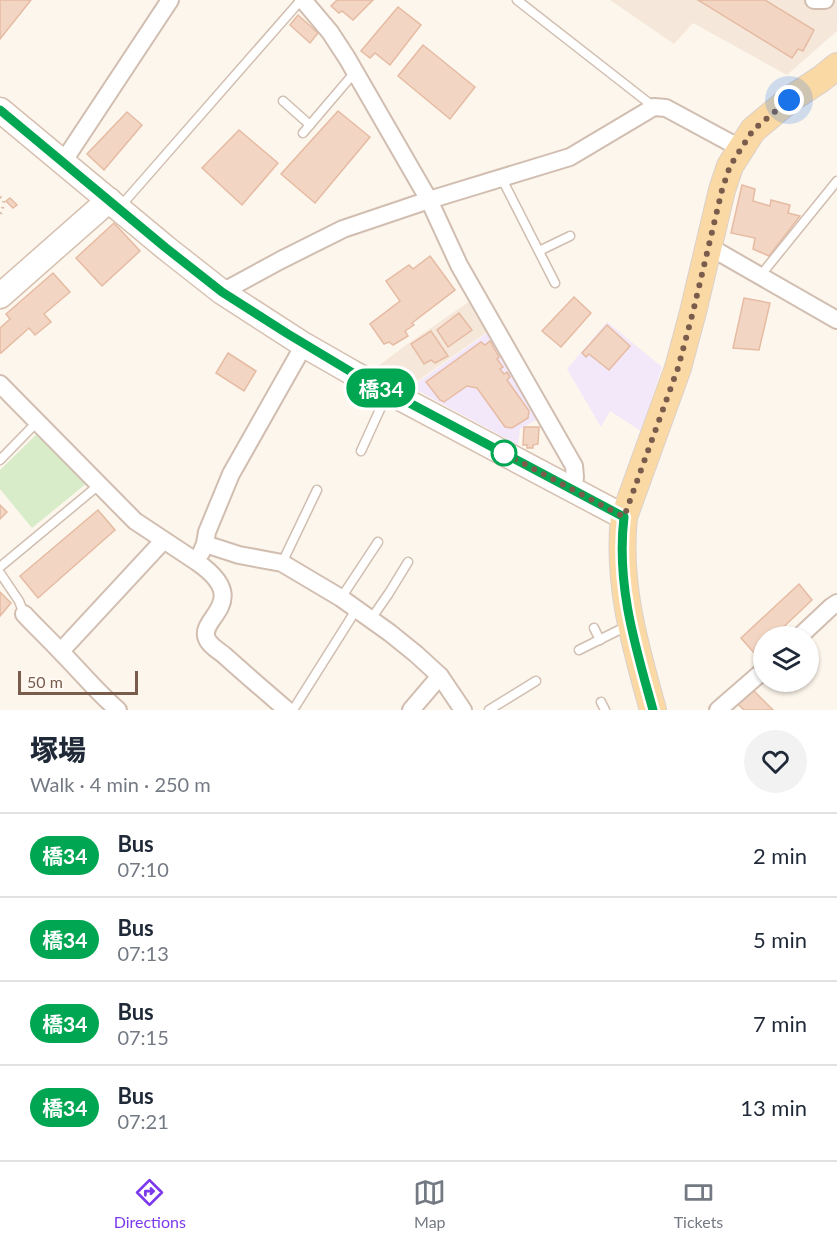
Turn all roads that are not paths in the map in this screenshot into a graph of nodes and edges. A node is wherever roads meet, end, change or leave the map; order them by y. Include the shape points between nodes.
1 (170, 0) edge
2 (302, 0) edge
3 (517, 0) edge
4 (814, 0) edge
5 (825, 0) edge
6 (355, 72) junction
7 (832, 76) edge
8 (284, 100) dead end
9 (654, 107) junction
10 (0, 110) edge
11 (310, 125) junction
12 (303, 133) dead end
13 (740, 148) junction
14 (63, 162) junction
15 (502, 179) junction
16 (837, 181) edge
17 (429, 200) junction
18 (114, 204) junction
19 (570, 236) dead end
20 (708, 246) junction
21 (539, 251) junction
22 (760, 276) junction
23 (555, 283) dead end
24 (222, 292) junction
25 (0, 296) edge
26 (837, 320) edge
27 (304, 345) junction
28 (0, 384) edge
29 (388, 391) junction
30 (37, 422) junction
31 (362, 451) dead end
32 (0, 460) edge
33 (100, 484) junction
34 (573, 489) junction
35 (317, 490) dead end
36 (624, 517) junction
37 (163, 541) junction
38 (378, 542) dead end
39 (205, 543) junction
40 (197, 562) junction
41 (408, 562) dead end
42 (282, 563) junction
43 (0, 567) edge
44 (0, 573) edge
45 (341, 598) junction
46 (837, 603) edge
47 (356, 609) junction
48 (24, 614) joint
49 (371, 619) junction
50 (631, 624) junction
51 (811, 626) edge
52 (594, 628) dead end
53 (600, 640) junction
54 (579, 650) dead end
55 (61, 651) junction
56 (440, 676) junction
57 (753, 680) edge
58 (536, 681) dead end
59 (118, 710) edge
60 (287, 710) edge
61 (293, 710) edge
62 (411, 710) edge
63 (463, 710) edge
64 (489, 710) edge
65 (653, 710) edge
66 (718, 710) edge

1 - 14 street
2 - 6 street via 330,32
2 - 18 lane
3 - 9 lane
4 - 5 street
6 - 11 lane
6 - 17 street
7 - 13 main road via 789,100 753,130
8 - 11 lane
9 - 13 street via 666,108
9 - 15 street via 570,157
10 - 14 main road
11 - 12 lane
13 - 20 main road via 722,190
14 - 18 main road
15 - 17 street
15 - 21 lane
16 - 22 lane
17 - 24 street via 343,229
17 - 34 street via 459,265 574,466
18 - 24 main road
18 - 25 main road
19 - 21 lane
20 - 22 street
20 - 36 main road via 678,368
21 - 23 lane
22 - 26 street
24 - 27 main road
27 - 29 main road
27 - 39 street via 231,474
28 - 30 street
29 - 31 lane
29 - 34 main road
30 - 32 lane
30 - 33 street
33 - 37 street via 135,522
33 - 43 lane
34 - 36 main road
35 - 42 lane
36 - 50 main road via 622,571
37 - 40 street
37 - 55 street
38 - 45 lane
39 - 40 street
39 - 42 street via 239,555
40 - 60 street via 215,577 223,597 221,608 207,628 207,639
41 - 49 lane
42 - 45 street
44 - 48 lane
45 - 47 street
46 - 51 street
47 - 49 street
47 - 61 lane
48 - 55 street
49 - 56 street
50 - 53 lane
50 - 65 main road
52 - 53 lane
53 - 54 lane
55 - 59 street
56 - 62 street
56 - 63 street
57 - 66 street
58 - 64 lane

